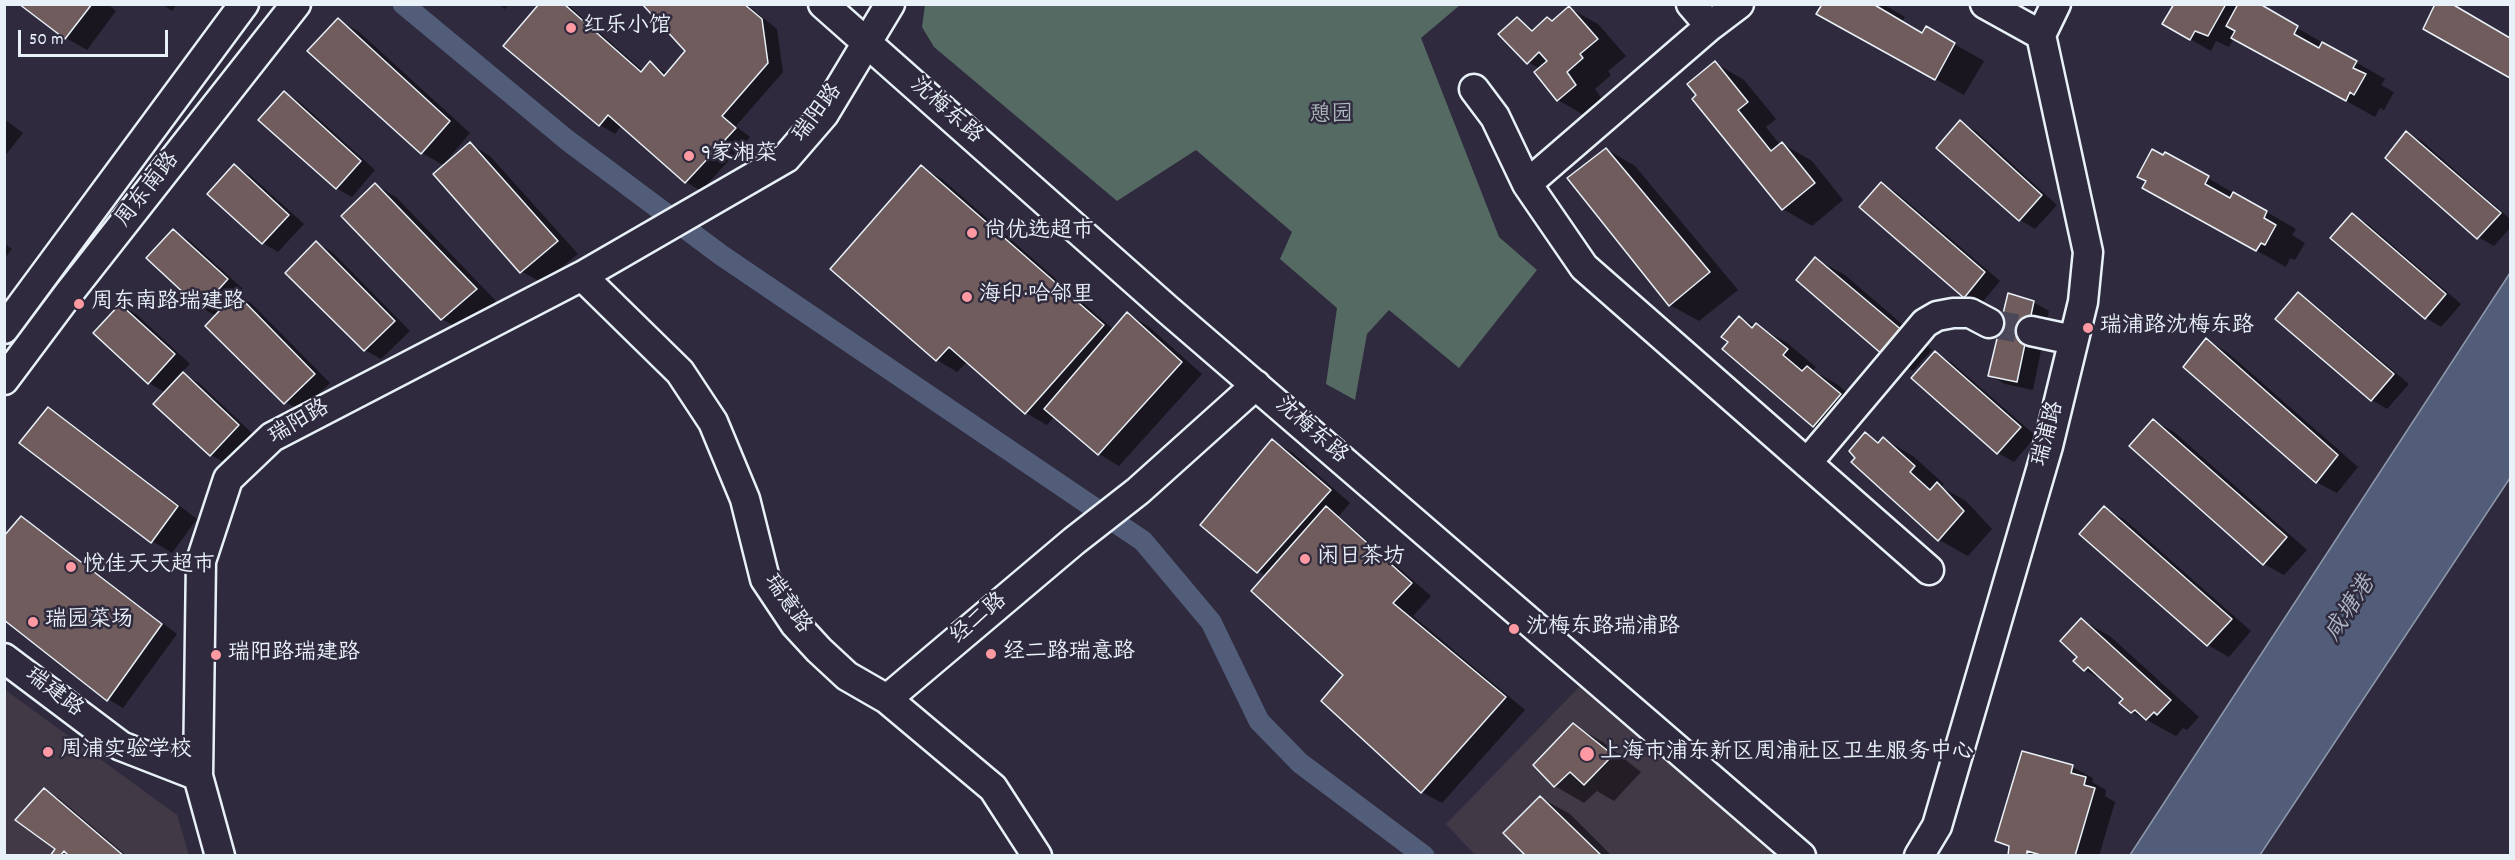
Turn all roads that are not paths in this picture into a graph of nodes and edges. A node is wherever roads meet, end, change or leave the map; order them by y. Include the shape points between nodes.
1 (244, 4) edge
2 (296, 4) edge
3 (823, 4) edge
4 (890, 4) edge
5 (1691, 4) edge
6 (1739, 4) edge
7 (1985, 4) edge
8 (2056, 4) edge
9 (1710, 26) junction
10 (2041, 35) junction
11 (867, 44) junction
12 (1474, 89) dead end
13 (1527, 184) junction
14 (582, 276) junction
15 (1989, 322) tunnel mouth
16 (4, 329) edge
17 (2031, 331) tunnel mouth
18 (2073, 340) junction
19 (4, 380) edge
20 (1256, 385) junction
21 (1807, 463) junction
22 (1929, 570) dead end
23 (4, 658) edge
24 (887, 699) junction
25 (198, 776) junction
26 (220, 855) edge
27 (1037, 855) edge
28 (1801, 855) edge
29 (1919, 855) edge

1 - 16 street
2 - 19 street, 周东南路
3 - 11 street, 沈梅东路
4 - 11 street, 瑞阳路
5 - 9 street
6 - 9 street
7 - 10 street
8 - 10 street
9 - 13 street
10 - 18 street, 瑞浦路 via 2088,252 2083,302
11 - 14 street, 瑞阳路 via 824,114 786,158
11 - 20 street, 沈梅东路
12 - 13 street via 1495,117
13 - 21 street via 1584,267
14 - 24 street, 瑞意路 via 680,372 713,422 745,500 765,579 795,624 847,676
14 - 25 street, 瑞阳路 via 272,437 228,478 201,561
15 - 21 street via 1970,313 1953,313 1937,316 1925,324
17 - 18 street
18 - 29 street, 瑞浦路 via 2048,446 1937,826
20 - 24 street, 经二路 via 1138,491
20 - 28 street, 沈梅东路
21 - 22 street
23 - 25 street, 瑞建路 via 121,746
24 - 27 street, 瑞意路 via 993,788
25 - 26 street, 瑞阳路

